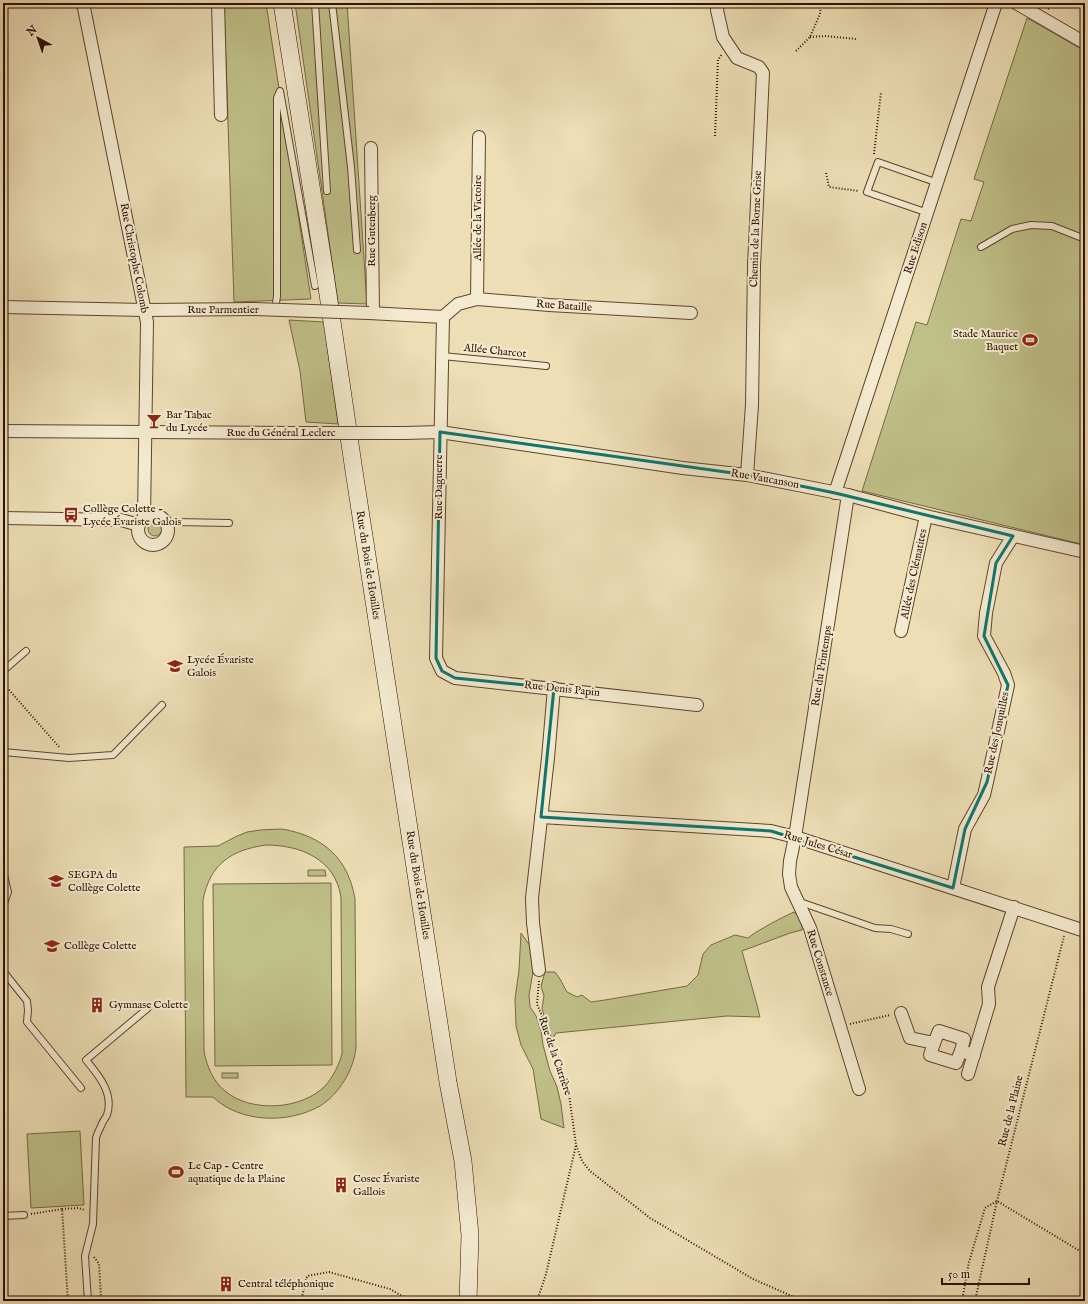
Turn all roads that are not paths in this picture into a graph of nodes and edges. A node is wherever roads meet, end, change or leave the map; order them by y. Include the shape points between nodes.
1 (83, 3) edge
2 (218, 3) edge
3 (282, 3) edge
4 (315, 3) edge
5 (332, 3) edge
6 (718, 3) edge
7 (996, 3) edge
8 (1016, 3) edge
9 (1029, 6) edge
10 (1085, 43) edge
11 (221, 115) dead end
12 (479, 137) dead end
13 (371, 148) dead end
14 (938, 183) junction
15 (327, 191) dead end
16 (928, 214) junction
17 (1085, 238) edge
18 (982, 247) dead end
19 (357, 250) dead end
20 (315, 286) dead end
21 (477, 299) junction
22 (3, 307) edge
23 (145, 310) junction
24 (275, 310) junction
25 (371, 313) junction
26 (691, 313) dead end
27 (443, 317) junction
28 (442, 356) junction
29 (546, 366) dead end
30 (3, 431) edge
31 (440, 432) junction
32 (145, 433) junction
33 (747, 475) junction
34 (835, 492) junction
35 (848, 495) junction
36 (926, 516) junction
37 (3, 518) edge
38 (141, 521) junction
39 (229, 523) dead end
40 (168, 524) junction
41 (1013, 536) junction
42 (1085, 552) edge
43 (901, 631) dead end
44 (26, 651) dead end
45 (436, 658) joint
46 (3, 671) edge
47 (554, 688) junction
48 (162, 705) dead end
49 (697, 705) dead end
50 (3, 752) edge
51 (541, 816) junction
52 (795, 837) junction
53 (3, 871) edge
54 (953, 888) junction
55 (798, 902) junction
56 (3, 906) edge
57 (1014, 907) junction
58 (1085, 931) edge
59 (908, 934) dead end
60 (539, 970) road end
61 (3, 971) edge
62 (148, 1008) dead end
63 (901, 1012) road end
64 (934, 1043) junction
65 (961, 1051) junction
66 (974, 1055) junction
67 (968, 1074) dead end
68 (81, 1088) dead end
69 (859, 1089) dead end
70 (24, 1215) road end
71 (3, 1216) edge
72 (88, 1301) edge
73 (468, 1301) edge

1 - 23 street, Rue Christophe Colomb
2 - 11 street
3 - 73 main road, Rue du Bois de Houilles via 448,1082 463,1161 470,1235
4 - 15 lane
5 - 19 lane via 351,167
6 - 33 street, Chemin de la Borne Grise via 717,10 723,37 737,58 759,67 763,73 754,266 752,405
7 - 14 street, Rue Edison
8 - 9 street
9 - 10 street
12 - 21 street, Allée de la Victoire
13 - 25 street, Rue Gutenberg
14 - 16 street, Rue Edison
14 - 16 lane via 878,162 867,192
16 - 34 street, Rue Edison
17 - 18 lane via 1052,226 1031,225 1012,229
20 - 24 lane via 280,91 277,98
21 - 26 street, Rue Bataille
21 - 27 street, Rue Bataille via 458,304
22 - 23 street, Rue Parmentier
23 - 24 street, Rue Parmentier, bridge
23 - 32 street, Rue Christophe Colomb
24 - 25 street, Rue Parmentier, bridge
25 - 27 street, Rue Parmentier
27 - 28 street, Rue Daguerre
28 - 29 lane, Allée Charcot
28 - 31 street, Rue Daguerre
30 - 32 street, Rue du Général Leclerc
31 - 32 street, Rue du Général Leclerc, bridge
31 - 33 street, Rue Vaucanson
31 - 45 street, Rue Daguerre
32 - 38 street, Rue Christophe Colomb
33 - 34 street, Rue Vaucanson
34 - 35 street, Rue Vaucanson
35 - 36 street, Rue Vaucanson
35 - 52 street, Rue du Printemps
36 - 41 street, Rue Vaucanson
36 - 43 street, Allée des Clématites
37 - 38 street
38 - 40 street via 148,515 158,515
38 - 40 street via 138,529 140,539 153,545 166,538
39 - 40 lane
41 - 42 street, Rue Vaucanson
41 - 54 street, Rue des Jonquilles via 996,563 984,636 1008,685 984,795 966,829
44 - 46 lane
45 - 47 street, Rue Denis Papin via 442,671 455,678
47 - 49 street, Rue Denis Papin
47 - 51 street
48 - 50 lane via 113,755 69,758
51 - 52 street, Rue Jules César via 771,831
51 - 60 street via 532,898
52 - 54 street, Rue Jules César
52 - 55 street, Rue Constance via 789,874 791,887
53 - 56 lane via 8,892
54 - 57 street, Rue Jules César
55 - 59 lane via 875,928
55 - 69 street, Rue Constance via 810,928
57 - 58 street, Rue Jules César
57 - 66 street via 988,987 989,1004
61 - 68 lane via 27,1001 27,1022
62 - 72 lane via 86,1060 108,1092 107,1114 96,1138 94,1224 85,1256
63 - 64 street via 910,1038
64 - 65 street via 939,1031 964,1039
64 - 65 street via 930,1055 956,1063
65 - 66 street
66 - 67 street
70 - 71 lane

